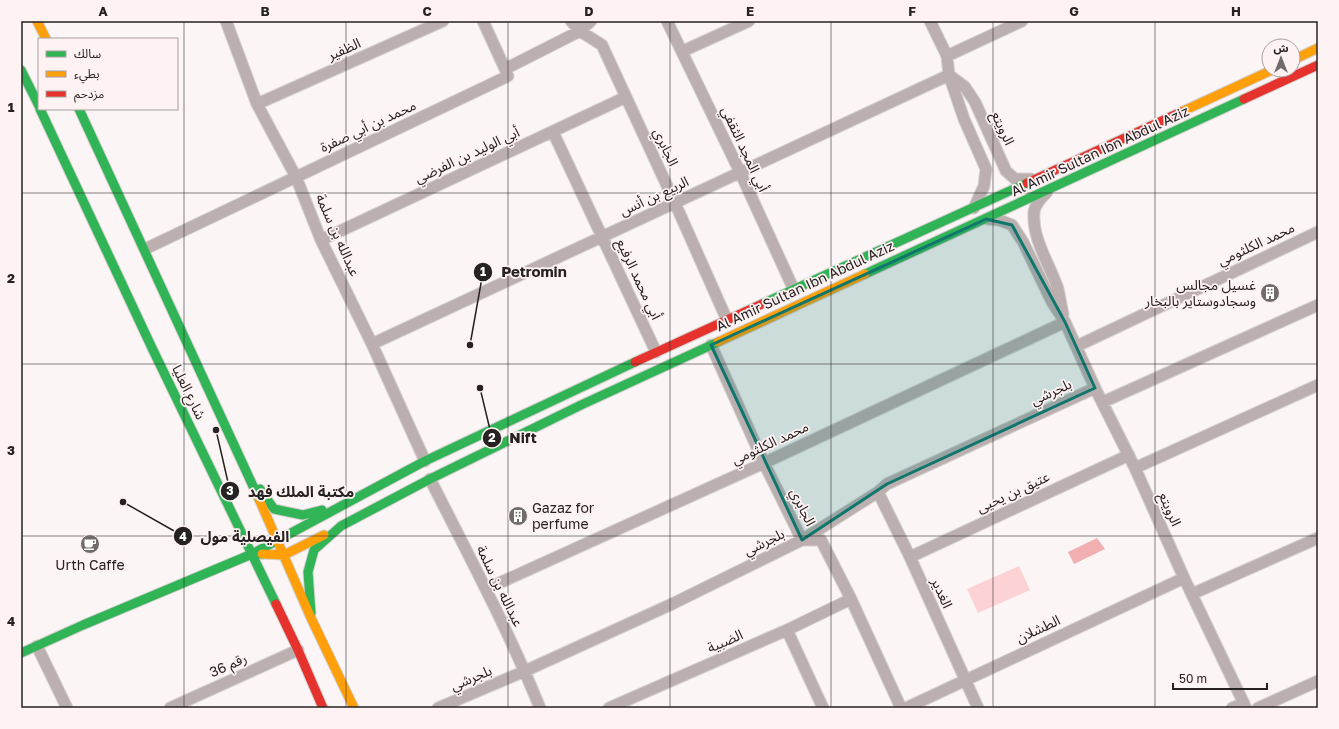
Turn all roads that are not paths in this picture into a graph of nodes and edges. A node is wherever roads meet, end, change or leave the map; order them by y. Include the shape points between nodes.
1 (37, 21) edge
2 (226, 21) edge
3 (443, 21) edge
4 (483, 21) edge
5 (571, 21) edge
6 (591, 21) edge
7 (668, 21) edge
8 (749, 21) edge
9 (930, 21) edge
10 (1022, 21) edge
11 (580, 31) junction
12 (46, 38) edge
13 (1318, 48) edge
14 (683, 51) junction
15 (947, 56) junction
16 (1301, 56) edge
17 (1318, 65) edge
18 (505, 69) junction
19 (21, 70) edge
20 (949, 75) junction
21 (1261, 75) edge
22 (626, 97) junction
23 (38, 104) edge
24 (257, 104) junction
25 (41, 110) edge
26 (79, 110) edge
27 (553, 132) junction
28 (740, 172) junction
29 (296, 177) junction
30 (1035, 179) junction
31 (1049, 189) junction
32 (675, 203) junction
33 (974, 208) junction
34 (986, 219) junction
35 (1318, 232) edge
36 (603, 236) junction
37 (321, 240) junction
38 (144, 249) junction
39 (794, 290) junction
40 (1318, 305) edge
41 (727, 320) junction
42 (1065, 322) junction
43 (372, 344) junction
44 (711, 344) junction
45 (1076, 346) junction
46 (656, 352) junction
47 (1318, 385) edge
48 (1096, 388) junction
49 (1103, 402) junction
50 (1129, 455) junction
51 (424, 461) junction
52 (764, 462) junction
53 (1135, 468) junction
54 (246, 469) junction
55 (430, 479) junction
56 (878, 492) junction
57 (343, 505) junction
58 (341, 526) junction
59 (1318, 538) edge
60 (278, 540) junction
61 (802, 540) junction
62 (252, 554) junction
63 (284, 555) junction
64 (910, 558) junction
65 (1184, 578) junction
66 (486, 589) junction
67 (1192, 594) junction
68 (851, 599) junction
69 (311, 618) junction
70 (787, 630) junction
71 (38, 646) junction
72 (298, 650) junction
73 (21, 653) edge
74 (525, 671) junction
75 (965, 680) junction
76 (1318, 681) edge
77 (1245, 705) edge
78 (67, 708) edge
79 (170, 708) edge
80 (323, 708) edge
81 (354, 708) edge
82 (438, 708) edge
83 (540, 708) edge
84 (609, 708) edge
85 (824, 708) edge
86 (901, 708) edge
87 (906, 708) edge
88 (978, 708) edge
89 (1232, 708) edge
90 (1258, 708) edge

1 - 12 street
2 - 24 street, عبدالله بن سلمة
3 - 24 street, الظفير
4 - 18 street
5 - 11 street, الجابري
6 - 11 street, محمد بن أبي صفرة
7 - 14 street, أبي المجد الثقفي
8 - 14 street
9 - 15 street
10 - 15 street
11 - 18 street, محمد بن أبي صفرة
11 - 22 street, الجابري via 602,45
13 - 16 street
14 - 28 street, أبي المجد الثقفي
15 - 20 street
17 - 31 street, Al Amir Sultan Ibn Abdul Aziz
18 - 29 street, محمد بن أبي صفرة via 508,76
19 - 23 street, شارع العليا
20 - 28 street, الربيع بن أنس
20 - 30 street, الرويتع via 965,87 975,102 1006,171 1015,179
20 - 33 street via 964,119 986,169 984,186
21 - 30 street, Al Amir Sultan Ibn Abdul Aziz
22 - 27 street, أبي الوليد بن الفرضي
22 - 32 street, الجابري
24 - 29 street, عبدالله بن سلمة
25 - 62 street, شارع العليا
26 - 38 street, شارع العليا
27 - 36 street, أبي محمد الرفيع
27 - 37 street, أبي الوليد بن الفرضي
28 - 32 street, الربيع بن أنس
28 - 39 street, أبي المجد الثقفي
29 - 37 street, عبدالله بن سلمة
29 - 38 street, محمد بن أبي صفرة
30 - 33 street, Al Amir Sultan Ibn Abdul Aziz
31 - 34 street, Al Amir Sultan Ibn Abdul Aziz
31 - 42 street via 1034,211 1035,224 1039,242 1058,289
32 - 36 street, الربيع بن أنس
32 - 41 street, الجابري
33 - 39 street, Al Amir Sultan Ibn Abdul Aziz
34 - 42 street via 999,220 1012,226
34 - 44 street, Al Amir Sultan Ibn Abdul Aziz
35 - 45 street, محمد الكلثومي
36 - 43 street, الربيع بن أنس
36 - 46 street, أبي محمد الرفيع
37 - 43 street, عبدالله بن سلمة
38 - 54 street, شارع العليا
39 - 41 street, Al Amir Sultan Ibn Abdul Aziz
40 - 49 street
41 - 46 street, Al Amir Sultan Ibn Abdul Aziz
42 - 45 street, الرويتع
42 - 52 street, محمد الكلثومي
43 - 51 street, عبدالله بن سلمة
44 - 52 street, الجابري
44 - 55 street, Al Amir Sultan Ibn Abdul Aziz
45 - 48 street, الرويتع
46 - 51 street, Al Amir Sultan Ibn Abdul Aziz
47 - 53 street
48 - 49 street, الرويتع
48 - 56 street, بلجرشي via 887,484
49 - 50 street, الرويتع
50 - 53 street, الرويتع
50 - 64 street, عتيق بن يحيى
51 - 57 street, Al Amir Sultan Ibn Abdul Aziz
52 - 61 street, الجابري
52 - 66 street, محمد الكلثومي
53 - 65 street, الرويتع
54 - 57 street, Al Amir Sultan Ibn Abdul Aziz via 274,508 303,515
54 - 60 street, شارع العليا
55 - 58 street, Al Amir Sultan Ibn Abdul Aziz
55 - 66 street, عبدالله بن سلمة
56 - 61 street, بلجرشي
56 - 64 street, الغدير
57 - 60 street, Al Amir Sultan Ibn Abdul Aziz
58 - 63 street
58 - 69 street, Al Amir Sultan Ibn Abdul Aziz via 314,550 308,572
59 - 67 street
60 - 62 street, Al Amir Sultan Ibn Abdul Aziz
60 - 63 street, شارع العليا
61 - 68 street, الجابري via 821,540
61 - 74 street, بلجرشي via 672,604
62 - 63 street
62 - 71 street, Al Amir Sultan Ibn Abdul Aziz
62 - 72 street, شارع العليا
63 - 69 street, شارع العليا
64 - 75 street, الغدير
65 - 67 street, الرويتع
65 - 75 street, الطشلان
66 - 74 street, عبدالله بن سلمة
67 - 77 street, الرويتع
68 - 70 street, الضبية
68 - 86 street, الجابري
69 - 81 street, شارع العليا
70 - 84 street, الضبية
70 - 85 street
71 - 73 street, Al Amir Sultan Ibn Abdul Aziz
71 - 78 street
72 - 79 street, رقم 36
72 - 80 street, شارع العليا
74 - 82 street, بلجرشي
74 - 83 street, عبدالله بن سلمة
75 - 87 street, الطشلان
75 - 88 street, الغدير
76 - 90 street
77 - 89 street

